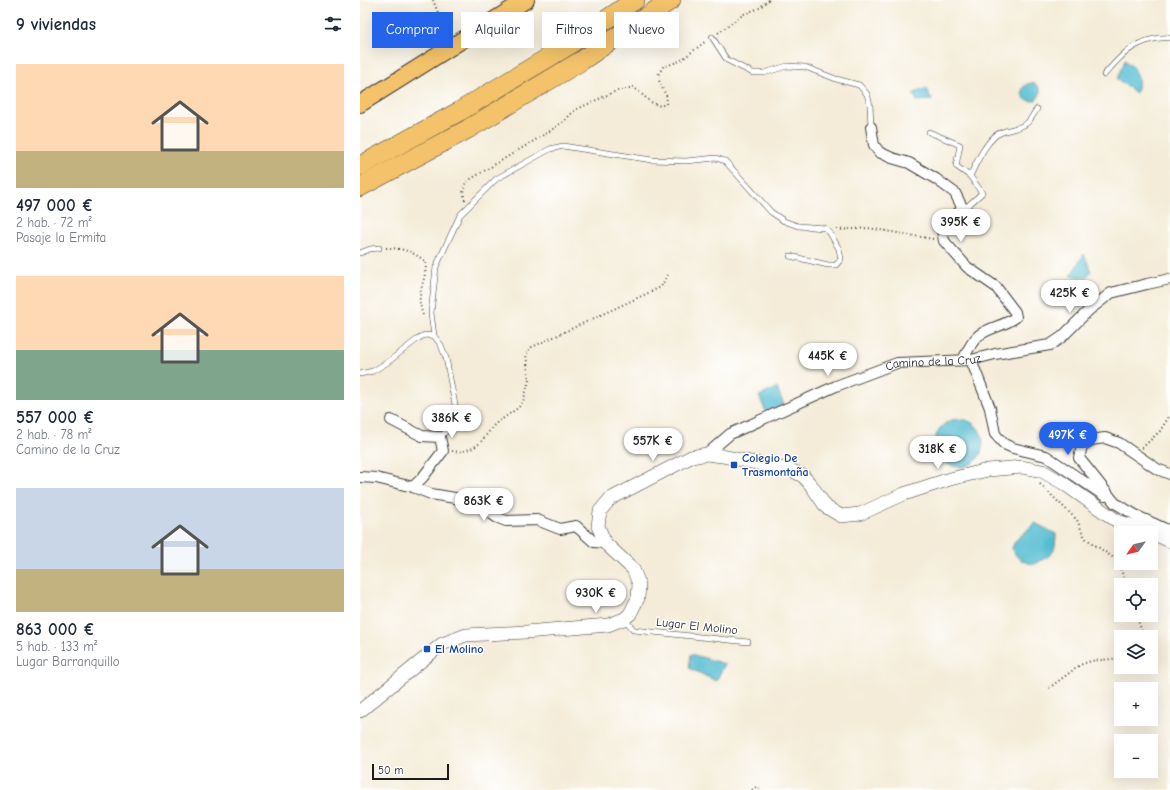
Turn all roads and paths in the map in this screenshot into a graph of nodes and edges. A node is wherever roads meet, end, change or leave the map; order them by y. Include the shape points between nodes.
1 (433, 0) edge
2 (526, 0) edge
3 (635, 0) edge
4 (671, 0) edge
5 (769, 0) edge
6 (712, 37) junction
7 (1170, 38) edge
8 (456, 44) junction
9 (1104, 75) dead end
10 (360, 104) edge
11 (1037, 109) dead end
12 (871, 127) joint
13 (929, 132) dead end
14 (360, 166) edge
15 (970, 176) junction
16 (360, 187) edge
17 (468, 207) junction
18 (959, 214) junction
19 (830, 233) junction
20 (944, 242) junction
21 (379, 248) joint
22 (360, 253) edge
23 (790, 256) dead end
24 (668, 274) dead end
25 (1170, 279) edge
26 (423, 316) dead end
27 (434, 336) junction
28 (967, 360) junction
29 (360, 374) edge
30 (1170, 415) edge
31 (391, 420) dead end
32 (440, 437) junction
33 (443, 451) junction
34 (707, 454) junction
35 (1135, 454) junction
36 (1170, 474) edge
37 (360, 477) edge
38 (1037, 482) dead end
39 (412, 487) junction
40 (1115, 503) junction
41 (1170, 531) edge
42 (1170, 541) edge
43 (605, 543) junction
44 (1124, 578) edge
45 (624, 619) junction
46 (748, 642) dead end
47 (1114, 659) edge
48 (1049, 688) dead end
49 (360, 711) edge
50 (752, 790) edge
51 (762, 790) edge

1 - 8 path via 440,18
2 - 8 main road
3 - 14 highway via 569,45 460,111
4 - 16 highway via 581,61 468,129
5 - 6 path
6 - 12 lane via 727,60 753,72 764,73 787,66 805,67 836,80 859,85 868,94
6 - 17 path via 680,61 663,67 658,75 667,97 666,104 660,106 652,102 633,87 614,92 575,110 550,131 466,182 463,192
7 - 9 lane via 1149,40 1132,46
8 - 10 main road
11 - 15 lane via 1028,122 1004,130 995,136 981,153
12 - 18 street via 874,145 879,152 909,163 956,193 962,207
13 - 15 lane via 960,145 956,166
15 - 18 lane via 982,193
17 - 19 lane via 496,179 550,149 563,146 652,160 721,159 771,212 784,221 798,226 825,228
17 - 27 lane via 460,215 436,267 431,313
18 - 20 street via 942,230
19 - 20 path via 839,229 868,228
19 - 23 lane via 839,249 841,259 836,265
20 - 28 street via 967,266 996,287 1016,317 977,336 969,346
21 - 22 lane
21 - 26 path via 395,248 414,253 425,260 420,295
24 - 33 path via 661,287 530,348 526,354 529,380 524,402 495,424 473,448 460,452
25 - 28 street, Camino de la Cruz via 1112,293 1089,310 1062,338 1050,344
27 - 29 lane via 418,338 388,362 373,371
27 - 32 lane via 441,344 446,358 456,410 450,428
28 - 34 street, Camino de la Cruz via 897,363 836,386 730,434
28 - 40 street via 990,408 995,434 1004,444 1046,456
30 - 35 path via 1160,431
31 - 32 street via 422,436
32 - 33 street
33 - 39 street
34 - 42 street via 791,470 803,476 826,507 840,516 860,514 904,494 950,479 988,470 1022,467 1042,471 1117,521
34 - 43 street, Camino de la Cruz via 691,457 610,499 600,511 598,526
35 - 36 street via 1157,469
35 - 40 street via 1119,443 1105,438 1091,440 1082,446 1079,458
37 - 39 street via 376,478
38 - 44 path via 1077,520 1085,538 1118,561
39 - 43 street via 431,494 467,500 506,522 537,520 560,529 576,526 594,542
40 - 41 street
43 - 45 street via 633,569 639,584 638,598 630,614
45 - 46 lane, Lugar El Molino via 634,630
45 - 49 street via 608,625 466,635 442,644
47 - 48 path via 1080,665
50 - 51 path via 756,787

